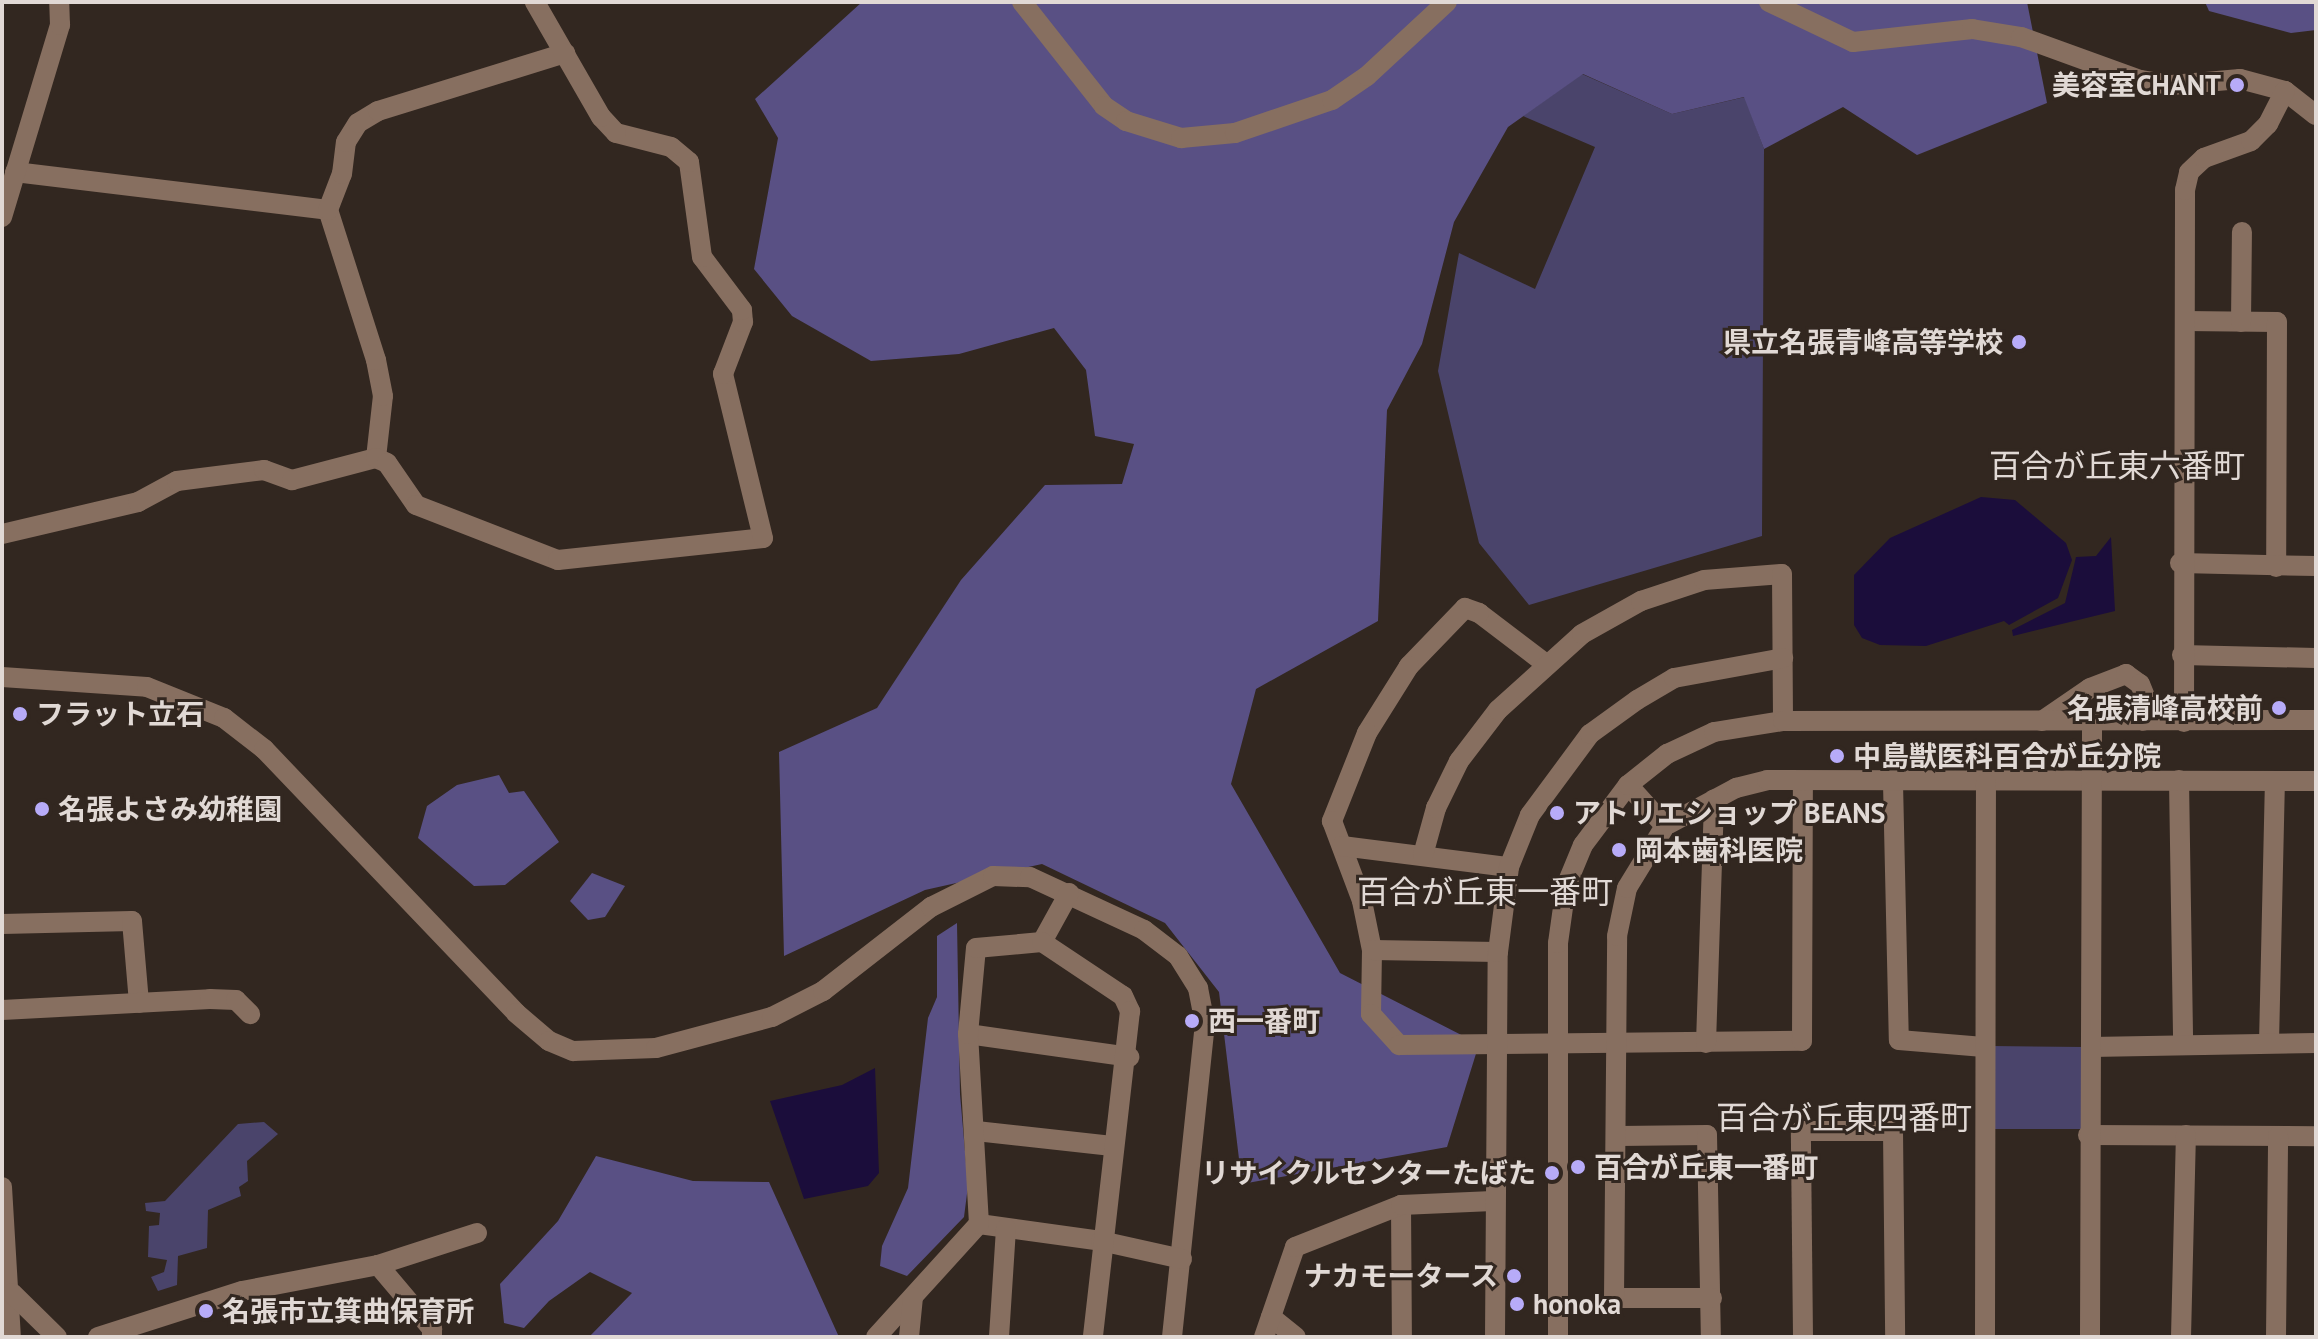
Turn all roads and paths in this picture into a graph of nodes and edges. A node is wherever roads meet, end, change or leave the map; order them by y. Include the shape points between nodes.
1 (59, 2) edge
2 (535, 2) edge
3 (1022, 2) edge
4 (1447, 2) edge
5 (1769, 2) edge
6 (565, 53) junction
7 (2285, 91) junction
8 (2316, 115) edge
9 (15, 172) junction
10 (328, 210) junction
11 (2, 217) edge
12 (2242, 232) dead end
13 (2185, 321) junction
14 (2241, 322) junction
15 (376, 458) junction
16 (2, 534) edge
17 (2180, 563) junction
18 (2316, 566) edge
19 (2276, 567) junction
20 (2182, 655) junction
21 (1783, 658) junction
22 (2316, 658) edge
23 (1546, 664) junction
24 (2, 677) edge
25 (2316, 720) edge
26 (1783, 721) junction
27 (2042, 721) junction
28 (2092, 721) junction
29 (2143, 721) junction
30 (2184, 722) junction
31 (2091, 778) junction
32 (2179, 780) junction
33 (2275, 781) junction
34 (2316, 781) edge
35 (1803, 782) junction
36 (1893, 783) junction
37 (1986, 783) junction
38 (1628, 785) junction
39 (1714, 799) junction
40 (1665, 826) junction
41 (1342, 846) junction
42 (1423, 855) junction
43 (1509, 867) junction
44 (1069, 893) junction
45 (2, 924) edge
46 (1042, 942) junction
47 (1372, 950) junction
48 (1498, 952) junction
49 (139, 1003) junction
50 (2, 1010) edge
51 (250, 1014) dead end
52 (968, 1034) junction
53 (2183, 1042) junction
54 (1706, 1043) junction
55 (2269, 1043) junction
56 (2316, 1043) edge
57 (1498, 1044) junction
58 (1619, 1044) junction
59 (1560, 1045) junction
60 (1984, 1047) junction
61 (2091, 1047) junction
62 (1129, 1057) junction
63 (976, 1131) junction
64 (2088, 1135) junction
65 (2186, 1135) junction
66 (1619, 1136) junction
67 (2278, 1136) junction
68 (2316, 1136) edge
69 (1112, 1146) junction
70 (2, 1187) edge
71 (1493, 1201) junction
72 (1401, 1205) junction
73 (979, 1224) junction
74 (1006, 1228) junction
75 (477, 1233) dead end
76 (1101, 1241) junction
77 (1182, 1259) junction
78 (378, 1265) junction
79 (12, 1293) junction
80 (913, 1297) junction
81 (1712, 1298) junction
82 (1271, 1317) junction
83 (11, 1337) edge
84 (57, 1337) edge
85 (98, 1337) edge
86 (432, 1337) edge
87 (876, 1337) edge
88 (909, 1337) edge
89 (999, 1337) edge
90 (1093, 1337) edge
91 (1172, 1337) edge
92 (1264, 1337) edge
93 (1296, 1337) edge
94 (1402, 1337) edge
95 (1495, 1337) edge
96 (1558, 1337) edge
97 (1711, 1337) edge
98 (1803, 1337) edge
99 (1895, 1337) edge
100 (1985, 1337) edge
101 (2090, 1337) edge
102 (2181, 1337) edge
103 (2276, 1337) edge

1 - 9 street via 60,25
2 - 6 street
3 - 4 street via 1104,106 1126,121 1181,138 1235,133 1332,100 1367,76
5 - 7 street via 1853,42 1972,29 2021,37 2140,80 2172,85 2240,79
6 - 10 street via 378,111 358,123 346,142 342,174
6 - 15 street via 616,133 671,147 689,162 702,257 742,310 743,322 723,374 763,538 558,560 416,505 387,463
7 - 8 street
7 - 13 street via 2268,124 2251,141 2204,158 2189,172
9 - 10 street
9 - 11 street
10 - 15 street via 383,396
12 - 14 street
13 - 14 street
13 - 17 street
14 - 19 street via 2277,322
15 - 16 street via 292,480 264,470 177,481 138,502
17 - 19 street
17 - 20 street
18 - 19 street
20 - 22 street
20 - 30 street
21 - 23 street via 1782,574 1744,573 1641,601 1582,634
21 - 26 street
21 - 43 street via 1674,678 1590,734 1530,815
23 - 41 street via 1465,608 1409,666 1367,733 1332,821
23 - 42 street via 1498,710 1459,761 1436,808
24 - 44 street via 147,687 200,704 224,718 264,749 516,1013 549,1041 573,1051 656,1048 772,1017 823,991 931,907 993,876 1030,877
25 - 30 street
26 - 27 street
26 - 38 street via 1714,732 1667,754
27 - 28 street
27 - 29 street via 2090,688 2126,674 2140,684 2146,699
28 - 29 street
28 - 31 street
29 - 30 street
31 - 32 street
31 - 37 street
31 - 61 street
32 - 33 street
32 - 53 street
33 - 34 street
33 - 55 street
35 - 36 street
35 - 39 street via 1767,780
35 - 54 street via 1802,1041
36 - 37 street
36 - 60 street via 1899,1040
37 - 60 street
38 - 40 street
38 - 59 street via 1583,845 1566,886 1558,943
39 - 40 street
39 - 54 street
40 - 58 street via 1627,888 1617,936
41 - 42 street
41 - 47 street
42 - 43 street
43 - 48 street
44 - 46 street
44 - 77 street via 1144,930 1178,956 1198,988 1204,1037
45 - 49 street via 132,921
46 - 52 street via 976,948
46 - 62 street via 1123,996 1130,1011
47 - 48 street
47 - 57 street via 1371,1014 1399,1045
48 - 57 street
49 - 50 street
49 - 51 street via 236,1000
52 - 62 street
52 - 63 street
53 - 55 street
53 - 61 street
54 - 58 street
55 - 56 street
57 - 59 street
57 - 71 street
58 - 59 street
58 - 66 street
59 - 96 street
60 - 100 street
61 - 64 street
62 - 69 street
63 - 69 street
63 - 73 street
64 - 65 street
64 - 101 street
65 - 67 street
65 - 102 street
66 - 81 street via 1707,1135
66 - 81 street via 1614,1298
67 - 68 street
67 - 103 street
69 - 76 street
70 - 79 street
71 - 72 street
71 - 95 street
72 - 82 street via 1295,1247
72 - 94 street
73 - 74 street
73 - 80 street
74 - 76 street
74 - 89 street
75 - 78 street
76 - 77 street
76 - 90 street
77 - 91 street
78 - 85 street via 242,1291
78 - 86 street via 432,1329
79 - 83 street
79 - 84 street
80 - 87 street
80 - 88 street
81 - 97 street
82 - 92 street
82 - 93 street
98 - 99 street via 1801,1131 1893,1131

